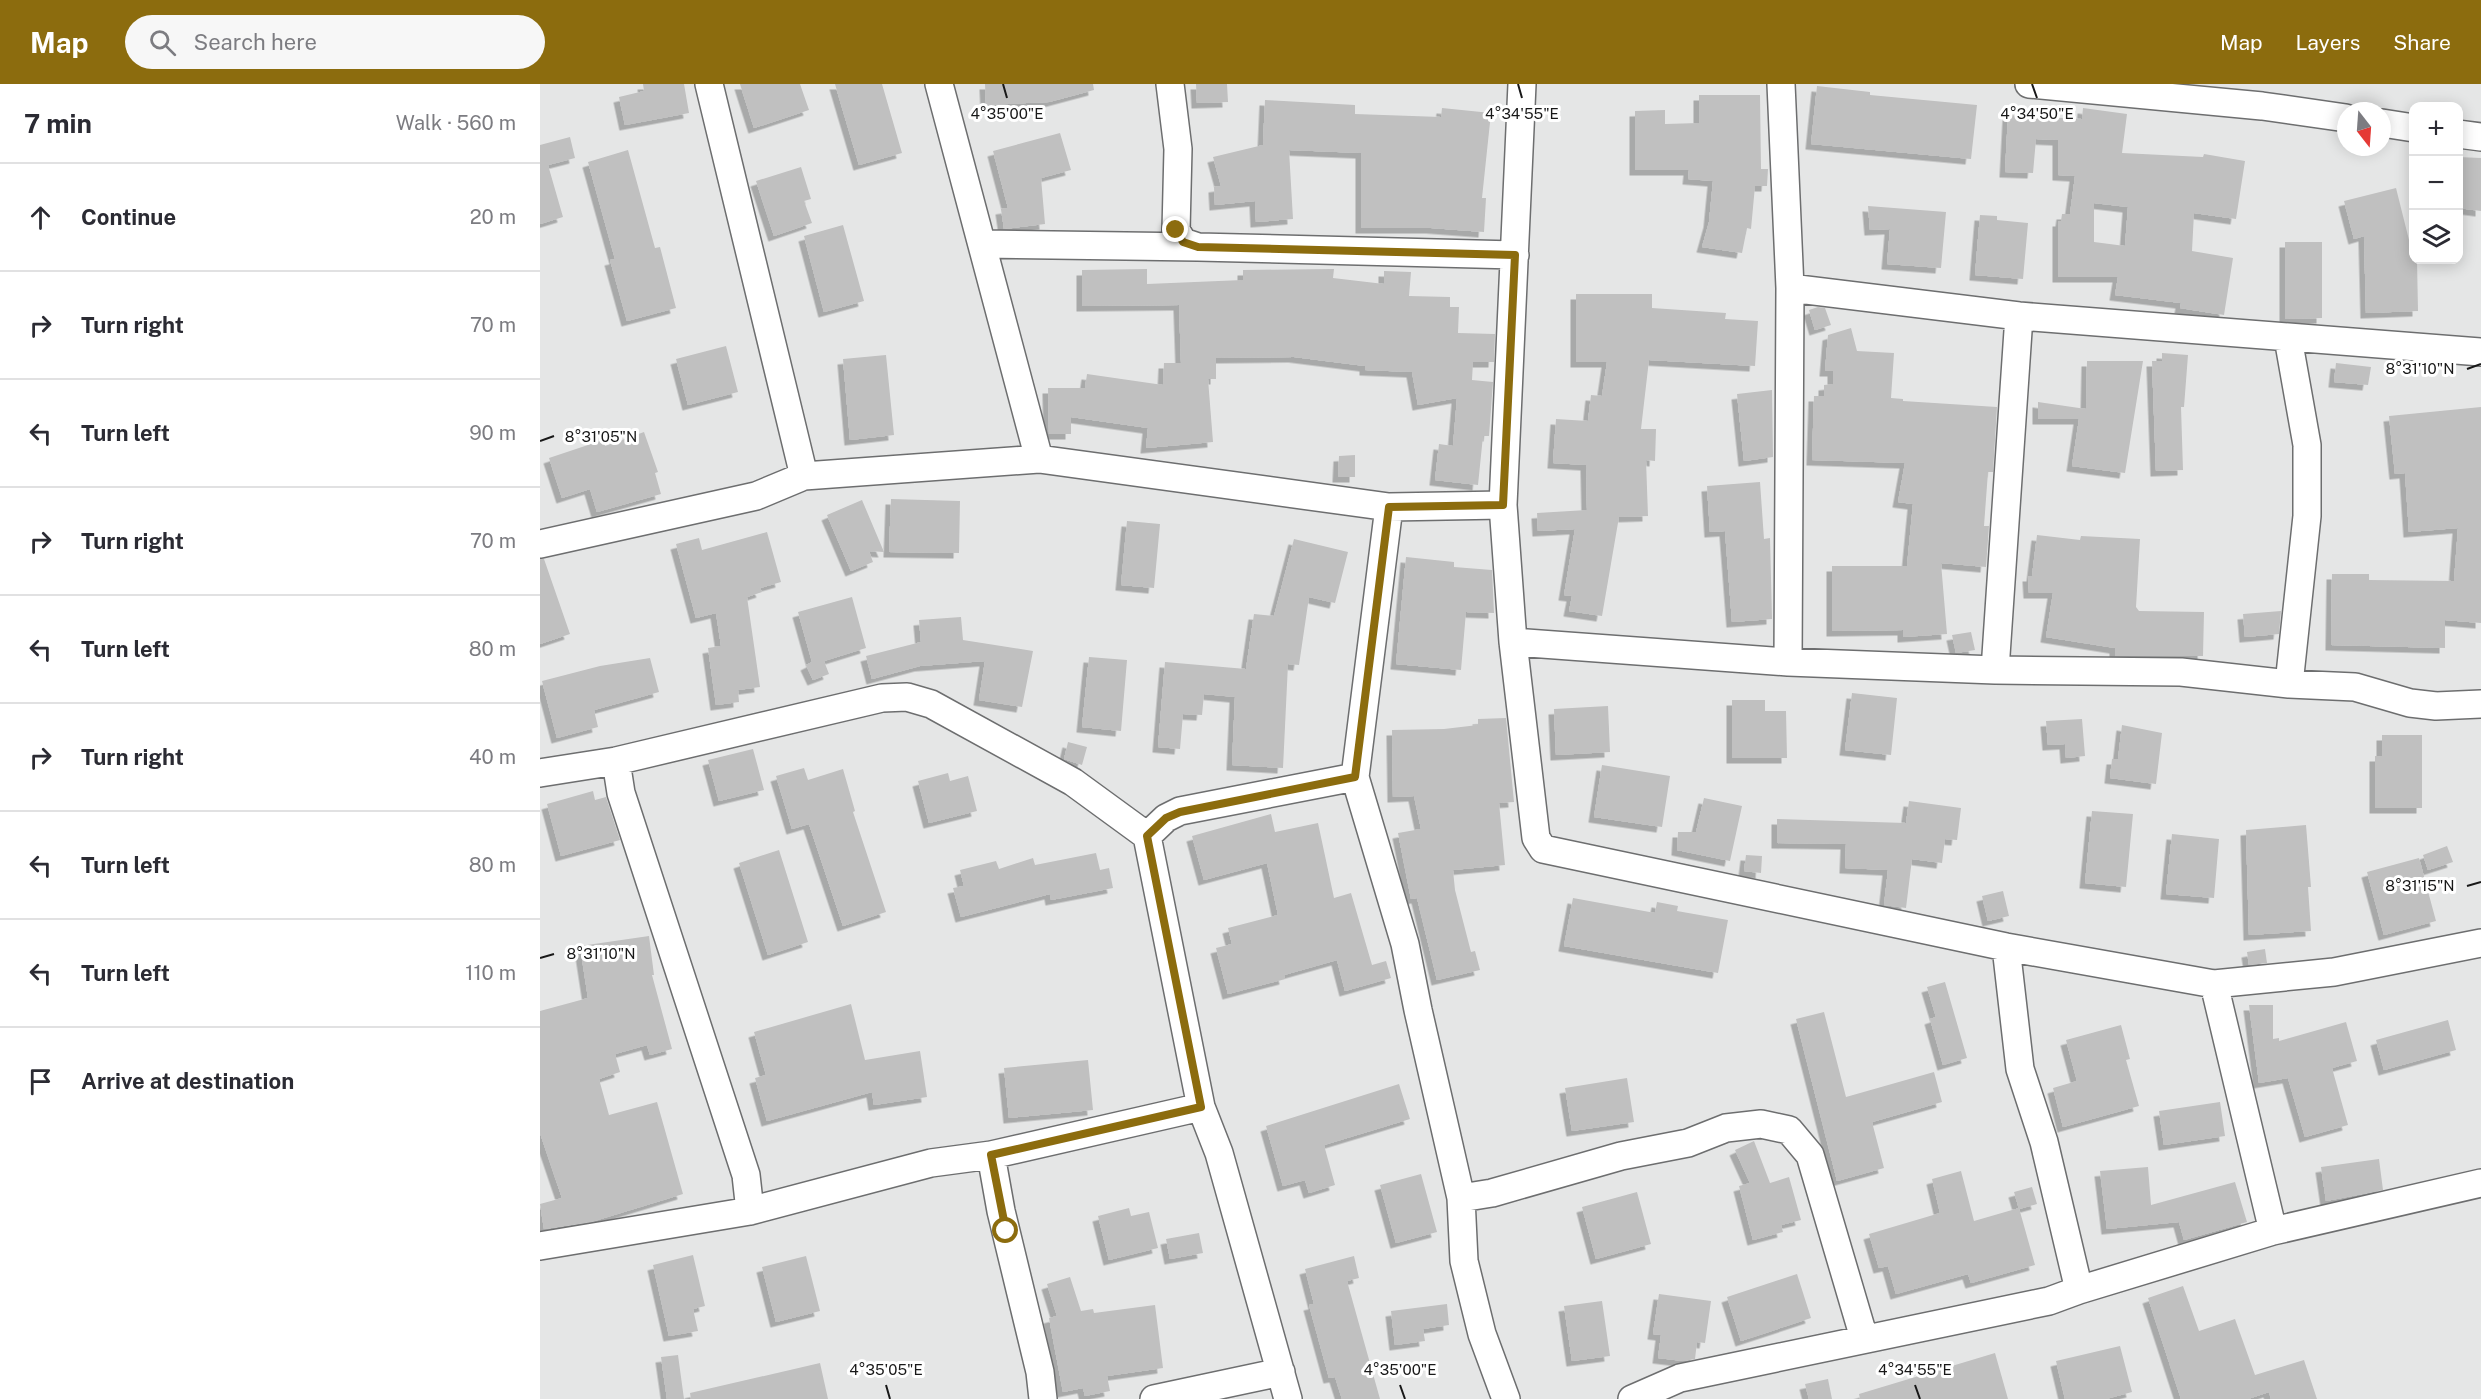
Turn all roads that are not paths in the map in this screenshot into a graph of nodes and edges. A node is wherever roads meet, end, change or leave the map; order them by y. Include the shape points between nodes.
1 (709, 84) edge
2 (939, 84) edge
3 (1170, 84) edge
4 (1522, 84) edge
5 (1781, 84) edge
6 (2029, 84) edge
7 (2260, 95) edge
8 (2337, 116) edge
9 (2391, 124) edge
10 (2409, 127) edge
11 (2463, 135) edge
12 (2481, 138) edge
13 (982, 244) junction
14 (1198, 247) junction
15 (1515, 255) junction
16 (1790, 288) junction
17 (2019, 316) junction
18 (2288, 338) junction
19 (2481, 352) edge
20 (1040, 459) junction
21 (804, 476) junction
22 (1503, 505) junction
23 (1389, 507) junction
24 (540, 544) edge
25 (1513, 642) junction
26 (1788, 662) junction
27 (1995, 670) junction
28 (2289, 684) junction
29 (2481, 704) edge
30 (616, 761) junction
31 (540, 773) edge
32 (1355, 777) junction
33 (1147, 836) junction
34 (2481, 943) edge
35 (2006, 947) junction
36 (2214, 984) junction
37 (1201, 1107) junction
38 (991, 1155) junction
39 (2481, 1183) edge
40 (1461, 1198) junction
41 (750, 1211) junction
42 (2273, 1231) junction
43 (540, 1246) edge
44 (2079, 1290) junction
45 (1864, 1338) junction
46 (1281, 1372) junction
47 (1043, 1399) edge
48 (1154, 1399) edge
49 (1288, 1399) edge
50 (1506, 1399) edge
51 (1632, 1399) edge

1 - 21 street
2 - 13 street
3 - 14 street via 1178,149 1176,230 1183,242
4 - 15 street
5 - 16 street
6 - 7 street
7 - 8 street
9 - 10 street
11 - 12 street
13 - 14 street
13 - 20 street
14 - 15 street
15 - 22 street
16 - 17 street
16 - 26 street
17 - 18 street
17 - 27 street
18 - 19 street
18 - 28 street via 2307,445 2307,527
20 - 21 street
20 - 23 street
21 - 24 street via 756,496
22 - 23 street
22 - 25 street
23 - 32 street
25 - 26 street
25 - 35 street via 1536,838 1543,849
26 - 27 street
27 - 28 street via 2181,672
28 - 29 street via 2355,687 2410,703 2436,706
30 - 31 street
30 - 33 street via 882,698 907,696 931,704 1073,782
30 - 41 street via 621,793 746,1175
32 - 33 street via 1180,812 1166,818
32 - 40 street via 1406,944
33 - 37 street
34 - 36 street via 2334,972
35 - 36 street
35 - 44 street via 2020,1069 2044,1142
36 - 42 street
37 - 38 street
37 - 46 street via 1219,1153
38 - 41 street via 931,1163
38 - 47 street
39 - 42 street
40 - 45 street via 1492,1193 1621,1156 1688,1143 1726,1128 1761,1124 1789,1130 1810,1155
40 - 50 street via 1464,1261 1482,1334
41 - 43 street
42 - 44 street
44 - 45 street via 2049,1300
45 - 51 street via 1680,1378
46 - 48 street
46 - 49 street

